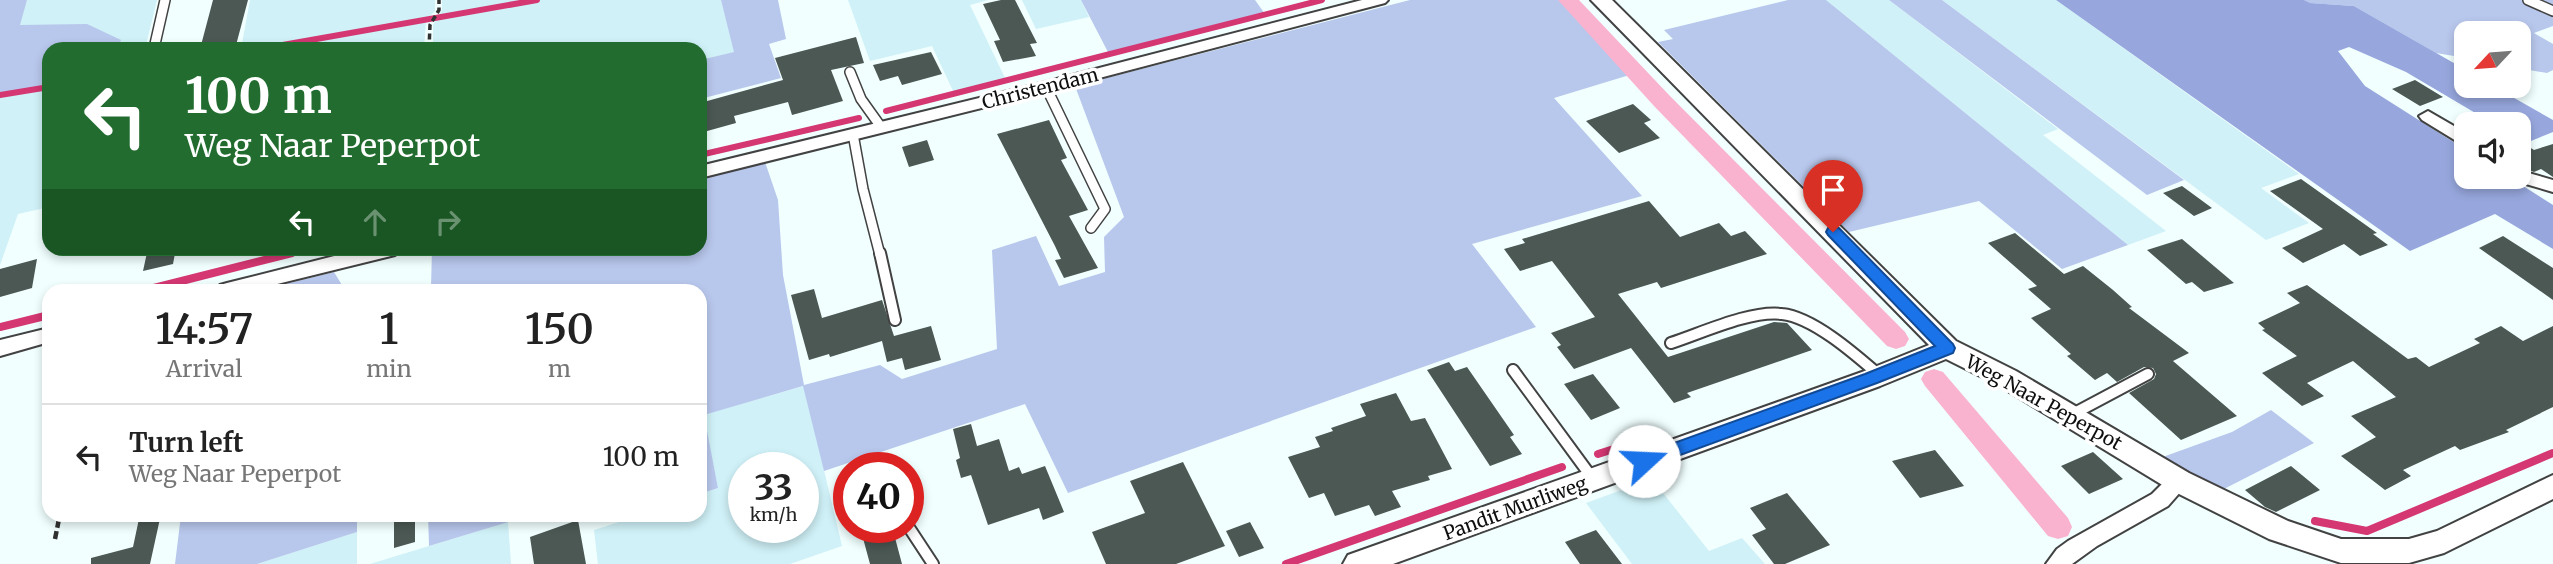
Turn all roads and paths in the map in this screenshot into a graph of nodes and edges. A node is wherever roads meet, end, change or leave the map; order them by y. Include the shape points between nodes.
1 (165, 0) edge
2 (439, 0) edge
3 (1380, 0) edge
4 (1601, 0) edge
5 (2528, 0) edge
6 (2553, 11) edge
7 (155, 42) edge
8 (429, 42) edge
9 (849, 72) dead end
10 (1046, 87) junction
11 (2428, 116) dead end
12 (881, 127) junction
13 (2454, 133) edge
14 (853, 134) junction
15 (707, 170) edge
16 (2531, 180) edge
17 (2553, 186) edge
18 (1091, 228) dead end
19 (363, 256) edge
20 (251, 284) edge
21 (895, 320) dead end
22 (42, 337) edge
23 (1671, 343) dead end
24 (0, 348) edge
25 (1947, 348) junction
26 (1513, 370) dead end
27 (2148, 374) dead end
28 (1880, 375) junction
29 (2071, 415) junction
30 (1594, 479) junction
31 (2179, 481) junction
32 (2553, 486) edge
33 (58, 522) edge
34 (55, 539) dead end
35 (919, 543) edge
36 (2345, 558) edge
37 (933, 564) edge
38 (1358, 564) edge
39 (2058, 564) edge

1 - 7 lane
2 - 8 path
3 - 10 street, Christendam
4 - 25 street, Weg Naar Peperpot
5 - 6 lane
9 - 12 lane
10 - 12 street, Christendam
10 - 18 lane via 1105,209
11 - 13 street
12 - 14 street, Christendam
14 - 15 street, Christendam
14 - 21 lane
16 - 17 street
19 - 20 street
22 - 24 street
23 - 28 lane via 1784,314 1860,358
25 - 28 street, Pandit Murliweg
25 - 29 street, Weg Naar Peperpot
26 - 30 lane
27 - 29 lane
28 - 30 street, Pandit Murliweg
29 - 31 street, Weg Naar Peperpot
30 - 38 street, Pandit Murliweg
31 - 36 street, Weg Naar Peperpot
31 - 39 street via 2161,499 2083,544
32 - 36 street, Weg Naar Peperpot via 2475,527 2421,548
33 - 34 path
35 - 37 lane

